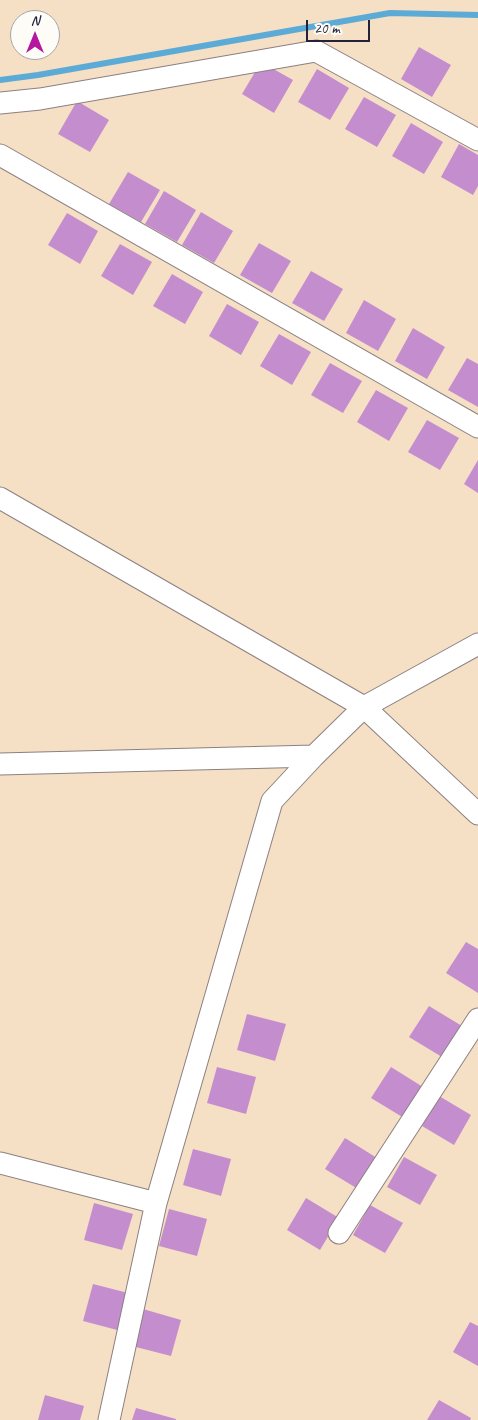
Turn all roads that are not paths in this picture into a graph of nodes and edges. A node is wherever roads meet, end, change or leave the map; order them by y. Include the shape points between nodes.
1 (0, 103) edge
2 (478, 140) edge
3 (0, 155) edge
4 (478, 427) edge
5 (0, 498) edge
6 (478, 644) edge
7 (364, 707) junction
8 (314, 756) junction
9 (0, 764) edge
10 (478, 814) edge
11 (478, 1019) edge
12 (0, 1163) edge
13 (156, 1203) junction
14 (339, 1233) dead end
15 (109, 1420) edge

1 - 2 street via 40,99 316,51
3 - 4 street
5 - 7 street
6 - 7 street
7 - 8 street
7 - 10 street
8 - 9 street
8 - 13 street via 272,801
11 - 14 street
12 - 13 street
13 - 15 street

